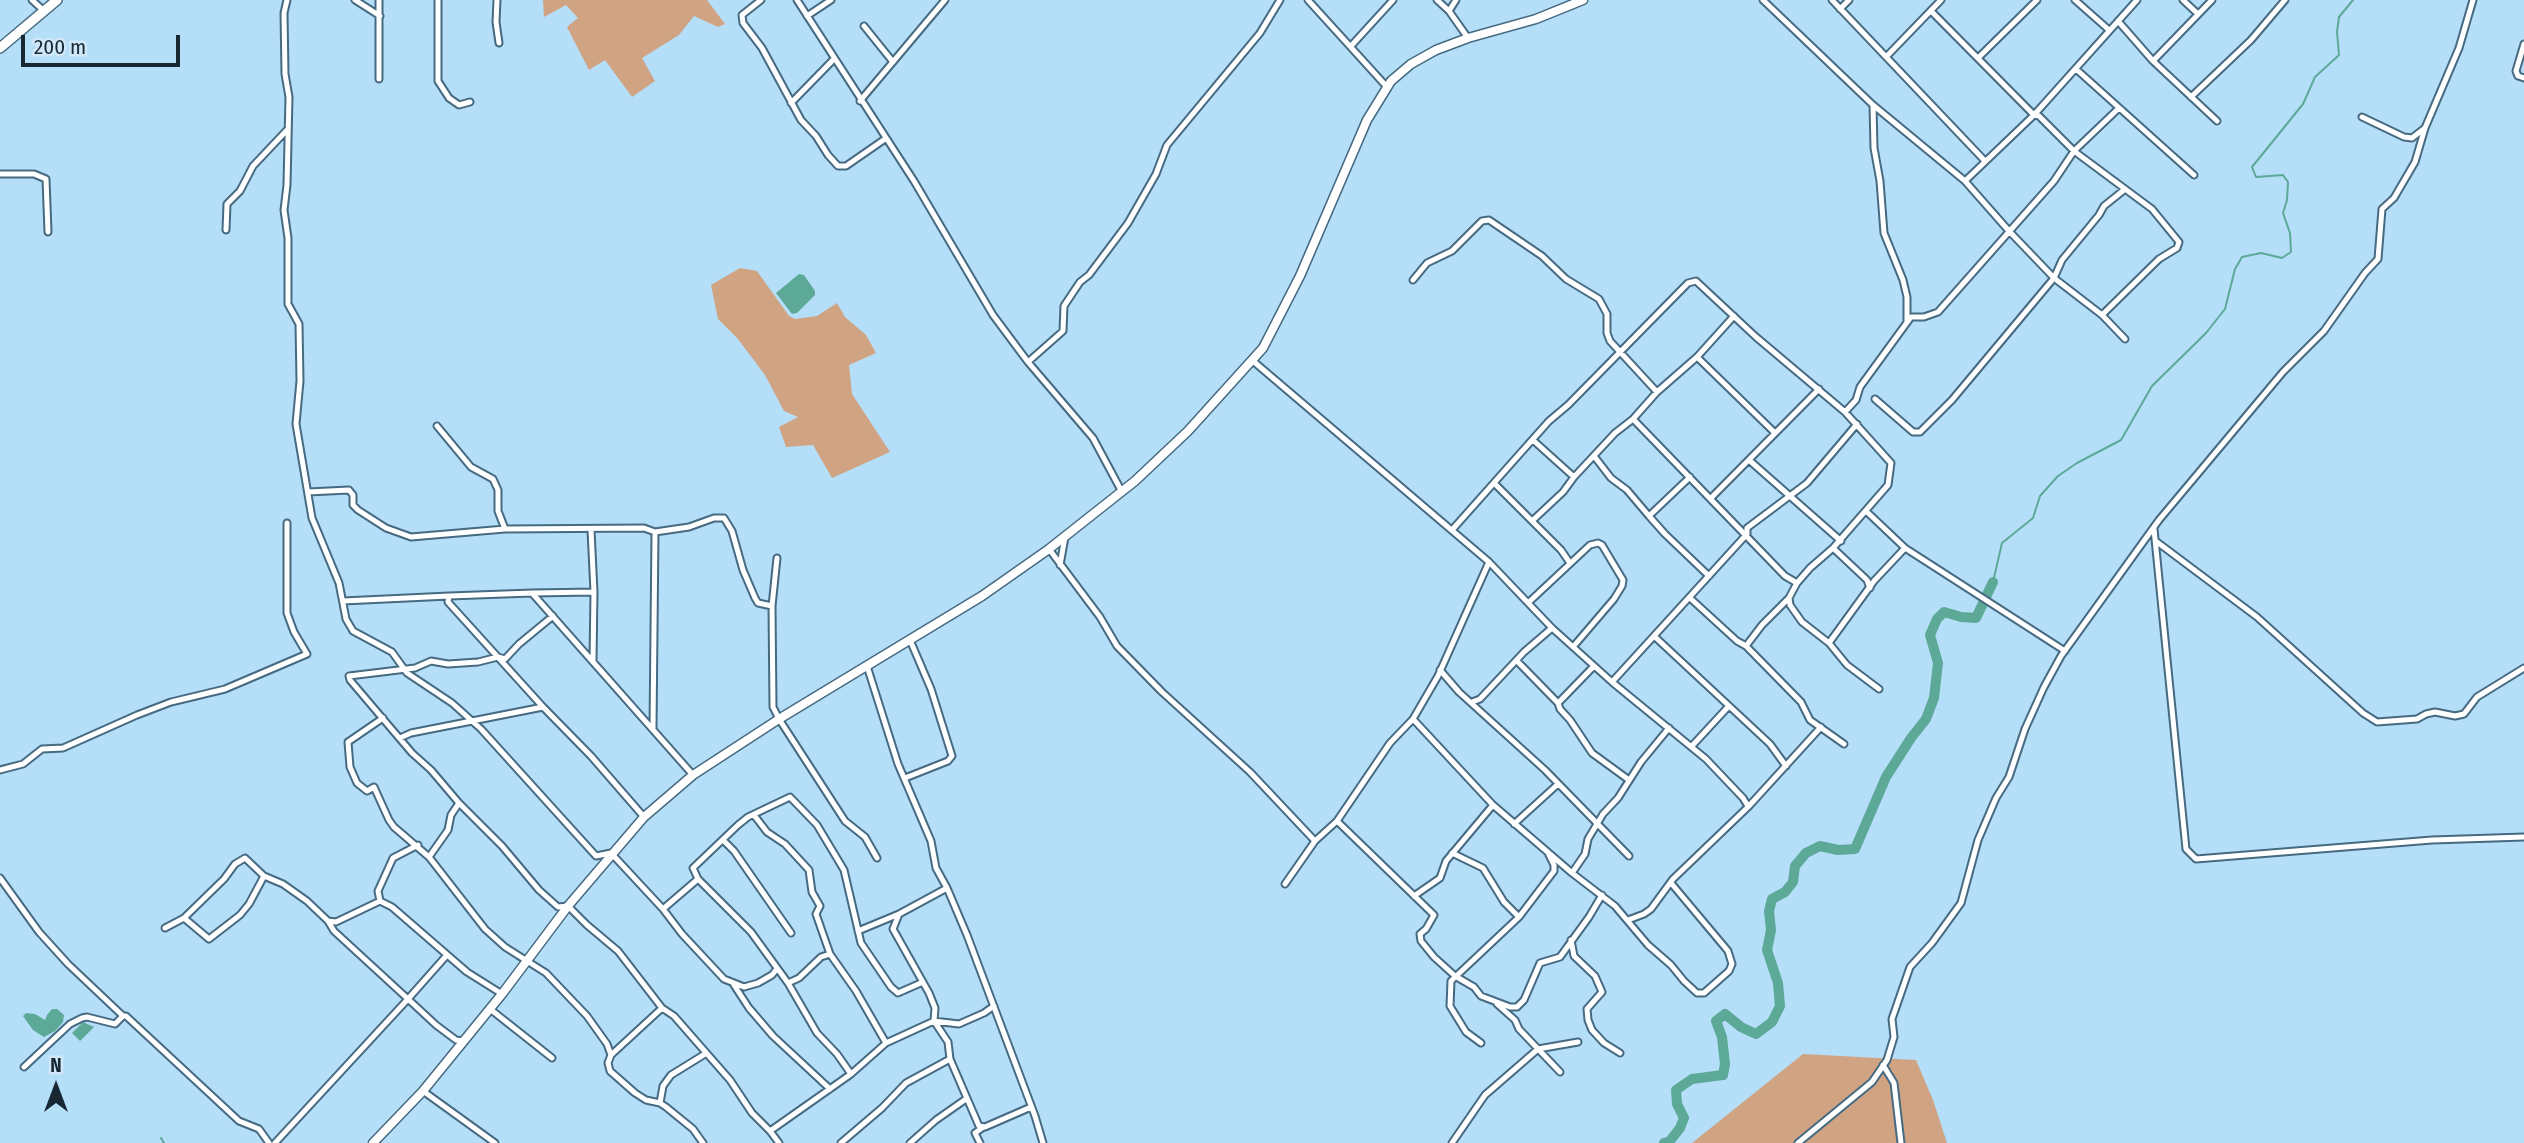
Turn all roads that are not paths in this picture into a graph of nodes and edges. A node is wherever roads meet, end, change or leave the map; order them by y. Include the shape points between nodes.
1 (32, 0) edge
2 (57, 0) edge
3 (287, 0) edge
4 (355, 0) edge
5 (379, 0) edge
6 (438, 0) edge
7 (498, 0) edge
8 (761, 0) edge
9 (797, 0) edge
10 (831, 0) edge
11 (945, 0) edge
12 (1280, 0) edge
13 (1308, 0) edge
14 (1393, 0) edge
15 (1437, 0) edge
16 (1456, 0) edge
17 (1583, 0) edge
18 (1763, 0) edge
19 (1832, 0) edge
20 (1849, 0) edge
21 (1941, 0) edge
22 (2037, 0) edge
23 (2075, 0) edge
24 (2137, 0) edge
25 (2183, 0) edge
26 (2212, 0) edge
27 (2285, 0) edge
28 (2473, 0) edge
29 (1840, 9) junction
30 (44, 11) junction
31 (1449, 11) junction
32 (1931, 11) junction
33 (2198, 14) junction
34 (380, 16) junction
35 (807, 16) junction
36 (2118, 21) junction
37 (864, 26) dead end
38 (2109, 30) junction
39 (1468, 38) junction
40 (499, 43) dead end
41 (2524, 44) edge
42 (1351, 46) junction
43 (0, 48) edge
44 (1887, 56) junction
45 (1978, 58) junction
46 (834, 59) junction
47 (2153, 61) junction
48 (893, 62) junction
49 (2076, 69) junction
50 (2524, 78) edge
51 (379, 79) dead end
52 (1387, 87) junction
53 (2191, 97) junction
54 (860, 101) junction
55 (470, 102) dead end
56 (790, 103) junction
57 (1872, 105) junction
58 (2119, 108) junction
59 (2034, 115) junction
60 (2362, 117) dead end
61 (2217, 121) dead end
62 (2425, 128) junction
63 (287, 130) junction
64 (885, 139) junction
65 (2074, 151) junction
66 (1985, 161) junction
67 (0, 174) edge
68 (2194, 175) dead end
69 (1965, 181) junction
70 (2124, 190) junction
71 (226, 230) dead end
72 (48, 232) dead end
73 (2009, 232) junction
74 (2054, 278) junction
75 (1413, 280) dead end
76 (2102, 315) junction
77 (1734, 316) junction
78 (1907, 323) junction
79 (2125, 339) dead end
80 (1620, 352) junction
81 (1697, 356) junction
82 (1253, 360) junction
83 (1028, 362) junction
84 (1819, 389) junction
85 (1657, 392) junction
86 (1875, 400) dead end
87 (1845, 412) junction
88 (1633, 419) junction
89 (1857, 424) junction
90 (437, 426) dead end
91 (1775, 433) junction
92 (1534, 441) junction
93 (1594, 456) junction
94 (1749, 460) junction
95 (1574, 477) junction
96 (1690, 477) junction
97 (1495, 484) junction
98 (308, 492) junction
99 (1122, 492) junction
100 (1790, 496) junction
101 (1711, 498) junction
102 (1866, 511) junction
103 (1649, 516) junction
104 (1532, 521) junction
105 (287, 523) dead end
106 (505, 529) junction
107 (2154, 529) junction
108 (591, 530) junction
109 (1452, 530) junction
110 (655, 532) junction
111 (1747, 534) junction
112 (1066, 536) junction
113 (1841, 541) junction
114 (1833, 548) junction
115 (1905, 548) junction
116 (1049, 549) junction
117 (776, 558) dead end
118 (1489, 562) junction
119 (1570, 563) junction
120 (1060, 565) junction
121 (1709, 576) junction
122 (1867, 580) junction
123 (1874, 581) junction
124 (1797, 583) junction
125 (1870, 587) junction
126 (594, 592) junction
127 (532, 593) junction
128 (449, 596) junction
129 (1690, 598) junction
130 (343, 601) junction
131 (1529, 603) junction
132 (1786, 605) junction
133 (772, 606) junction
134 (553, 616) junction
135 (1552, 628) junction
136 (1654, 636) junction
137 (910, 640) junction
138 (1829, 643) junction
139 (1746, 646) junction
140 (1573, 647) junction
141 (2065, 650) junction
142 (498, 657) junction
143 (593, 661) junction
144 (1517, 661) junction
145 (867, 666) junction
146 (1594, 666) junction
147 (2524, 668) edge
148 (404, 670) junction
149 (1440, 670) junction
150 (1612, 682) junction
151 (1879, 690) dead end
152 (1558, 703) junction
153 (1475, 704) junction
154 (543, 707) junction
155 (1728, 707) junction
156 (383, 718) junction
157 (779, 719) junction
158 (1413, 719) junction
159 (471, 720) junction
160 (1821, 727) junction
161 (653, 728) junction
162 (1669, 728) junction
163 (400, 738) junction
164 (1844, 744) dead end
165 (1691, 747) junction
166 (1786, 766) junction
167 (0, 770) edge
168 (693, 775) junction
169 (905, 778) junction
170 (1629, 780) junction
171 (1558, 784) junction
172 (459, 803) junction
173 (1493, 805) junction
174 (1748, 806) junction
175 (754, 814) junction
176 (644, 817) junction
177 (1338, 821) junction
178 (1514, 824) junction
179 (1597, 824) junction
180 (2524, 837) edge
181 (723, 840) junction
182 (1315, 841) junction
183 (418, 845) junction
184 (1547, 852) junction
185 (611, 853) junction
186 (1452, 853) junction
187 (1629, 856) dead end
188 (429, 857) junction
189 (877, 858) dead end
190 (1572, 873) junction
191 (264, 876) junction
192 (0, 878) edge
193 (698, 878) junction
194 (1671, 883) junction
195 (1285, 884) dead end
196 (947, 888) junction
197 (1602, 895) junction
198 (1414, 896) junction
199 (380, 901) junction
200 (568, 906) junction
201 (663, 909) junction
202 (899, 914) junction
203 (1519, 917) junction
204 (184, 918) junction
205 (1628, 920) junction
206 (328, 921) junction
207 (165, 928) dead end
208 (858, 931) junction
209 (791, 933) dead end
210 (1571, 940) junction
211 (830, 954) junction
212 (447, 955) junction
213 (527, 962) junction
214 (776, 970) junction
215 (1455, 976) junction
216 (923, 982) junction
217 (788, 983) junction
218 (734, 985) junction
219 (502, 994) junction
220 (408, 999) junction
221 (1495, 1001) junction
222 (993, 1006) junction
223 (1517, 1007) junction
224 (662, 1008) junction
225 (490, 1010) junction
226 (123, 1016) junction
227 (1515, 1020) junction
228 (934, 1021) junction
229 (464, 1041) junction
230 (886, 1042) junction
231 (1578, 1042) dead end
232 (1481, 1043) dead end
233 (1538, 1049) junction
234 (1620, 1052) dead end
235 (705, 1054) junction
236 (611, 1055) junction
237 (552, 1058) dead end
238 (950, 1059) junction
239 (1883, 1065) junction
240 (24, 1067) dead end
241 (1560, 1072) dead end
242 (851, 1074) junction
243 (830, 1089) junction
244 (423, 1091) junction
245 (966, 1098) junction
246 (660, 1103) junction
247 (1031, 1107) junction
248 (982, 1128) junction
249 (770, 1131) junction
250 (269, 1143) edge
251 (275, 1143) edge
252 (373, 1143) edge
253 (495, 1143) edge
254 (704, 1143) edge
255 (779, 1143) edge
256 (841, 1143) edge
257 (910, 1143) edge
258 (981, 1143) edge
259 (1043, 1143) edge
260 (1452, 1143) edge
261 (1798, 1143) edge
262 (1901, 1143) edge

1 - 30 street
2 - 30 highway
3 - 63 street
4 - 34 street
5 - 34 street
6 - 55 street via 438,81 459,105
7 - 40 street
8 - 56 street via 742,15 743,23 762,48
9 - 35 street
10 - 35 street
11 - 48 street
12 - 83 street via 1260,33 1167,145 1128,223 1063,306 1063,331
13 - 42 street
14 - 42 street
15 - 31 street
16 - 31 street
17 - 39 main road
18 - 57 street
19 - 29 street
20 - 29 street
21 - 32 street
22 - 45 street
23 - 38 street
24 - 36 street
25 - 33 street
26 - 33 street
27 - 53 street
28 - 62 street via 2459,48
29 - 44 street
30 - 43 highway
31 - 39 street
32 - 44 street
32 - 45 street
33 - 47 street
34 - 51 street
35 - 46 street
36 - 38 street
36 - 47 street
37 - 48 street
38 - 49 street
39 - 52 main road via 1423,57
41 - 50 street via 2515,71
42 - 52 street
44 - 66 street
45 - 59 street
46 - 54 street
46 - 56 street
47 - 53 street
48 - 54 street
49 - 58 street
49 - 59 street
52 - 82 main road via 1363,129 1279,319
53 - 61 street
54 - 64 street
56 - 64 street via 838,166 854,162
57 - 69 street
57 - 78 street via 1884,233 1903,280
58 - 65 street
58 - 68 street
59 - 65 street
59 - 66 street
60 - 62 street via 2403,137 2412,138
62 - 107 street via 2415,162 2394,198 2382,209 2378,259 2324,331 2283,372
63 - 71 street via 253,166 227,204
63 - 98 street via 288,304 299,324 296,424
64 - 83 street via 987,305
65 - 70 street
65 - 73 street
66 - 69 street
67 - 72 street via 34,174 46,179
69 - 73 street
70 - 74 street via 2104,206 2062,260
70 - 76 street via 2157,214 2179,245
73 - 74 street
73 - 78 street via 1938,312 1911,317
74 - 76 street
74 - 86 street via 1920,432 1913,432
75 - 80 street via 1427,264 1452,251 1482,221 1489,220 1599,299 1607,314 1607,333
76 - 79 street
77 - 80 street via 1696,281 1688,283
77 - 81 street
77 - 84 street
78 - 87 street
80 - 85 street
80 - 92 street
81 - 85 street
81 - 91 street
82 - 99 main road via 1161,458
82 - 109 street
83 - 99 street via 1093,438
84 - 87 street
84 - 91 street
85 - 88 street
87 - 89 street
88 - 93 street
88 - 96 street
89 - 100 street via 1807,483
89 - 102 street via 1891,463 1888,485
90 - 106 street via 471,467 494,479
91 - 94 street
92 - 95 street
92 - 97 street
93 - 95 street
93 - 103 street
94 - 100 street
94 - 101 street
95 - 104 street
96 - 101 street
96 - 103 street
97 - 104 street
97 - 109 street
98 - 106 street via 349,490 358,510 411,537
98 - 130 street via 312,517
99 - 112 main road
100 - 111 street via 1751,524
100 - 113 street
101 - 111 street
102 - 113 street
102 - 115 street
103 - 121 street
104 - 119 street
105 - 167 street via 287,612 307,654 225,689 137,715 63,748 43,749 23,764
106 - 108 street
107 - 141 street
107 - 147 street via 2158,544 2257,617 2377,722 2417,719 2434,712 2464,714 2477,697
107 - 180 street via 2186,849 2196,859
108 - 110 street via 644,528
108 - 126 street
109 - 118 street
110 - 133 street via 724,518 755,598
110 - 161 street
111 - 121 street
111 - 124 street
112 - 116 main road
112 - 120 street
113 - 114 street
114 - 122 street
114 - 124 street
115 - 123 street
115 - 141 street
116 - 120 street
116 - 137 main road
117 - 133 street
118 - 131 street
118 - 149 street
119 - 131 street
119 - 140 street via 1598,542 1623,580 1614,599
120 - 182 street via 1117,646 1251,772
121 - 129 street
122 - 123 street
122 - 125 street
123 - 125 street
124 - 132 street
125 - 138 street
126 - 127 street
126 - 143 street
127 - 128 street
127 - 134 street
128 - 130 street
128 - 142 street via 448,603
129 - 136 street
129 - 139 street
130 - 148 street via 353,631 392,652
131 - 135 street
132 - 138 street
132 - 139 street
133 - 157 street via 773,707
134 - 142 street via 505,659
134 - 143 street
135 - 140 street
135 - 144 street
136 - 150 street
136 - 155 street
137 - 145 main road
137 - 169 street via 952,756
138 - 151 street via 1847,665
139 - 160 street
140 - 146 street
141 - 239 street via 2044,687 2009,777 1978,840 1961,903 1910,967 1892,1019 1894,1037
142 - 148 street via 458,663 431,661
142 - 154 street
143 - 161 street
144 - 152 street
144 - 153 street
145 - 157 main road
145 - 169 street
146 - 150 street
146 - 152 street
148 - 156 street via 349,676
148 - 159 street
149 - 153 street
149 - 158 street
150 - 162 street
152 - 170 street via 1592,753
153 - 171 street
154 - 159 street
154 - 176 street
155 - 165 street
155 - 166 street
156 - 163 street
156 - 183 street via 348,742 349,767 367,792 374,787 388,820
157 - 168 main road
157 - 189 street via 845,821 865,837
158 - 173 street
158 - 177 street via 1391,743
159 - 163 street
159 - 185 street via 596,856
160 - 164 street
160 - 166 street
161 - 168 street
162 - 165 street
162 - 170 street
163 - 172 street
165 - 174 street
166 - 174 street
168 - 176 main road
169 - 196 street
170 - 179 street
171 - 178 street
171 - 179 street
172 - 188 street via 449,830
172 - 200 street via 539,890 558,907
173 - 178 street
173 - 186 street
174 - 194 street
175 - 181 street
175 - 208 street via 790,797 817,825 844,870
175 - 211 street via 766,832 785,844 809,870 812,892 820,906 816,914
176 - 185 main road
177 - 182 street
177 - 198 street
178 - 184 street
179 - 187 street
179 - 190 street
181 - 193 street via 693,868
181 - 209 street
182 - 195 street
183 - 188 street
183 - 199 street via 393,858 377,891
184 - 190 street
184 - 203 street via 1554,871
185 - 200 main road
185 - 201 street
186 - 198 street via 1440,878
186 - 203 street via 1483,868
188 - 213 street via 476,918
190 - 197 street
191 - 204 street via 245,858
191 - 204 street via 240,915 209,939
191 - 206 street via 283,884
192 - 226 street via 46,940
193 - 201 street
193 - 214 street via 751,932
194 - 205 street via 1651,909
194 - 205 street via 1728,951 1729,971 1709,990 1697,993
196 - 202 street
196 - 222 street
197 - 205 street
197 - 210 street
198 - 215 street via 1434,915 1420,934 1421,941
199 - 206 street via 336,922
199 - 212 street
200 - 213 main road
200 - 224 street via 618,951
201 - 218 street via 705,961
202 - 208 street
202 - 216 street via 893,929
203 - 215 street
204 - 207 street
206 - 220 street
208 - 216 street via 861,943 894,992
210 - 223 street via 1560,957 1540,963
210 - 234 street via 1574,956 1595,976 1602,992 1587,1009 1592,1030
211 - 217 street
211 - 230 street
212 - 219 street
212 - 220 street
213 - 219 main road
213 - 236 street via 546,973 587,1016
214 - 217 street
214 - 218 street via 758,983
215 - 221 street
215 - 232 street via 1450,1006 1466,1032
216 - 228 street via 934,1008
217 - 242 street via 817,1033
218 - 243 street via 773,1036
219 - 225 main road
220 - 229 street via 456,1040
220 - 251 street
221 - 223 street
221 - 227 street
222 - 228 street via 959,1024
222 - 247 street
223 - 227 street
224 - 235 street
224 - 236 street
225 - 229 main road
225 - 237 street
226 - 240 street via 112,1024 87,1017 70,1024
226 - 250 street via 239,1121 259,1129
227 - 233 street
228 - 230 street
228 - 238 street via 948,1042
229 - 244 main road
230 - 242 street
231 - 233 street
233 - 241 street
233 - 260 street via 1485,1095
235 - 246 street via 671,1075
235 - 249 street
236 - 246 street via 608,1067 625,1086
238 - 245 street
238 - 256 street via 906,1083
239 - 261 street via 1872,1082
239 - 262 street via 1894,1083
242 - 243 street
243 - 249 street
244 - 252 main road
244 - 253 street
245 - 248 street
245 - 257 street
246 - 254 street
247 - 248 street
247 - 259 street
248 - 258 street via 975,1133
249 - 255 street

